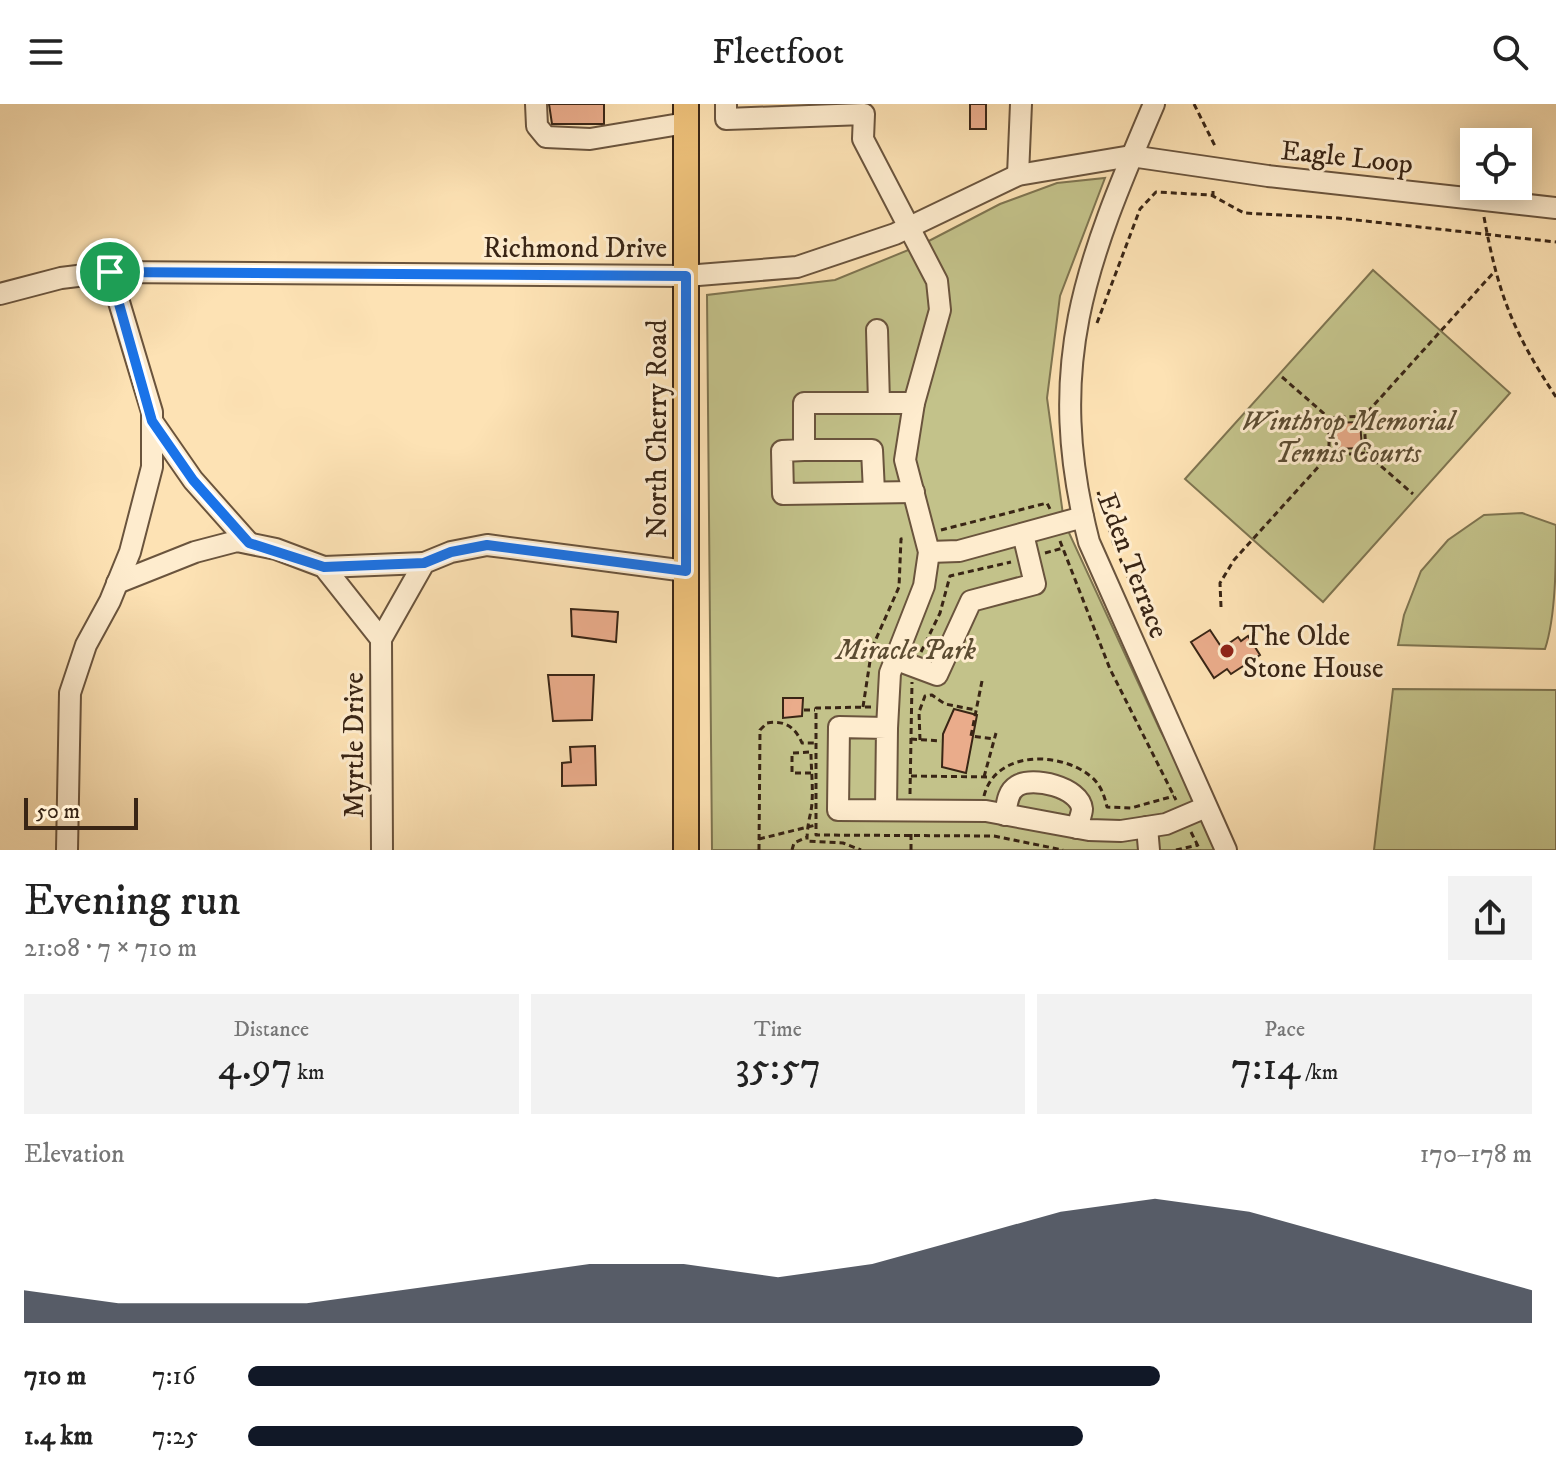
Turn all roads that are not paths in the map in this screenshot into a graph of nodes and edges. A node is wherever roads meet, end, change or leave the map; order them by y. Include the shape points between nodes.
1 (536, 104) edge
2 (726, 104) edge
3 (1021, 104) edge
4 (1154, 104) edge
5 (865, 109) edge
6 (686, 113) edge
7 (1131, 156) junction
8 (1018, 175) junction
9 (1556, 208) edge
10 (912, 227) junction
11 (110, 272) junction
12 (686, 276) junction
13 (0, 294) edge
14 (877, 330) dead end
15 (879, 403) junction
16 (914, 403) junction
17 (152, 421) junction
18 (804, 450) junction
19 (874, 492) junction
20 (914, 492) junction
21 (1083, 517) junction
22 (1023, 534) junction
23 (931, 542) junction
24 (249, 543) junction
25 (424, 563) junction
26 (324, 567) junction
27 (686, 571) junction
28 (117, 583) junction
29 (381, 639) junction
30 (894, 659) junction
31 (887, 728) junction
32 (1206, 807) junction
33 (886, 810) junction
34 (1005, 815) junction
35 (1147, 827) junction
36 (1084, 836) edge
37 (67, 850) edge
38 (382, 850) edge
39 (686, 850) edge
40 (1149, 850) edge
41 (1226, 850) edge

1 - 6 street via 537,126 546,137 590,139
2 - 5 street via 726,119
3 - 8 street
4 - 7 street, Eden Terrace
5 - 10 street via 863,139
6 - 12 main road, North Cherry Road
7 - 8 street, Richmond Drive
7 - 9 street, Eagle Loop
7 - 21 street, Eden Terrace via 1088,273 1075,326 1069,435
8 - 10 street, Richmond Drive
10 - 12 street, Richmond Drive via 797,267
10 - 16 street via 937,281 940,310
11 - 12 street, Richmond Drive
11 - 13 street, Richmond Drive
11 - 17 street
12 - 27 main road, North Cherry Road
14 - 15 street
15 - 16 street
15 - 18 street via 804,403
16 - 20 street via 905,460
17 - 24 street via 193,480
17 - 28 street via 152,467
18 - 19 street via 872,450
18 - 19 street via 782,451 783,494
19 - 20 street
20 - 23 street
21 - 22 street
21 - 32 street, Eden Terrace via 1109,593
22 - 23 street via 959,551
22 - 30 street via 1035,584 971,601 937,675
23 - 30 street via 924,586
24 - 26 street
24 - 28 street via 195,552
25 - 26 street
25 - 27 street via 487,545
25 - 29 street
26 - 29 street
27 - 39 main road, North Cherry Road
28 - 37 street via 86,645 70,693
29 - 38 street, Myrtle Drive
30 - 31 street
31 - 33 street
31 - 33 street via 839,727 838,796 838,810
32 - 35 street
32 - 41 street, Eden Terrace
33 - 34 street
34 - 36 street
34 - 36 street via 1017,786 1030,782 1064,789 1082,809
35 - 36 street
35 - 40 street

